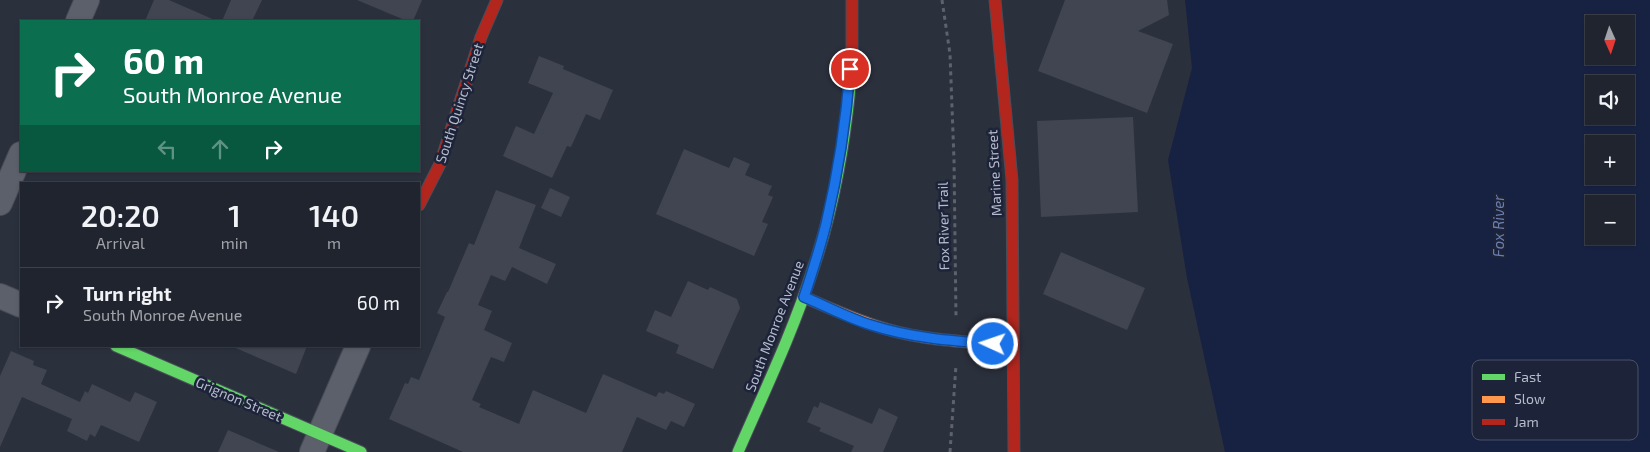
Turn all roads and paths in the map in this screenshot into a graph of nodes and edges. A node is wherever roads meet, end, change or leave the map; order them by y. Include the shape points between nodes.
1 (88, 0) edge
2 (498, 0) edge
3 (852, 0) edge
4 (942, 0) edge
5 (995, 0) edge
6 (78, 20) edge
7 (20, 156) edge
8 (0, 203) edge
9 (420, 203) edge
10 (0, 296) edge
11 (804, 297) junction
12 (20, 305) edge
13 (956, 342) junction
14 (1012, 345) junction
15 (118, 347) edge
16 (358, 347) edge
17 (316, 443) edge
18 (361, 452) edge
19 (738, 452) edge
20 (950, 452) edge
21 (1014, 452) edge

1 - 6 street
2 - 9 street, South Quincy Street via 481,37 440,164
3 - 11 street, South Monroe Avenue via 852,53 838,169 826,226
4 - 13 path, Fox River Trail via 950,54
5 - 14 street, Marine Street via 1012,180
7 - 8 street
10 - 12 street
11 - 13 street via 871,325
11 - 19 street, South Monroe Avenue
13 - 14 street
13 - 20 path, Fox River Trail
14 - 21 street, Marine Street
15 - 17 street, Grignon Street
16 - 17 street
17 - 18 street, Grignon Street

